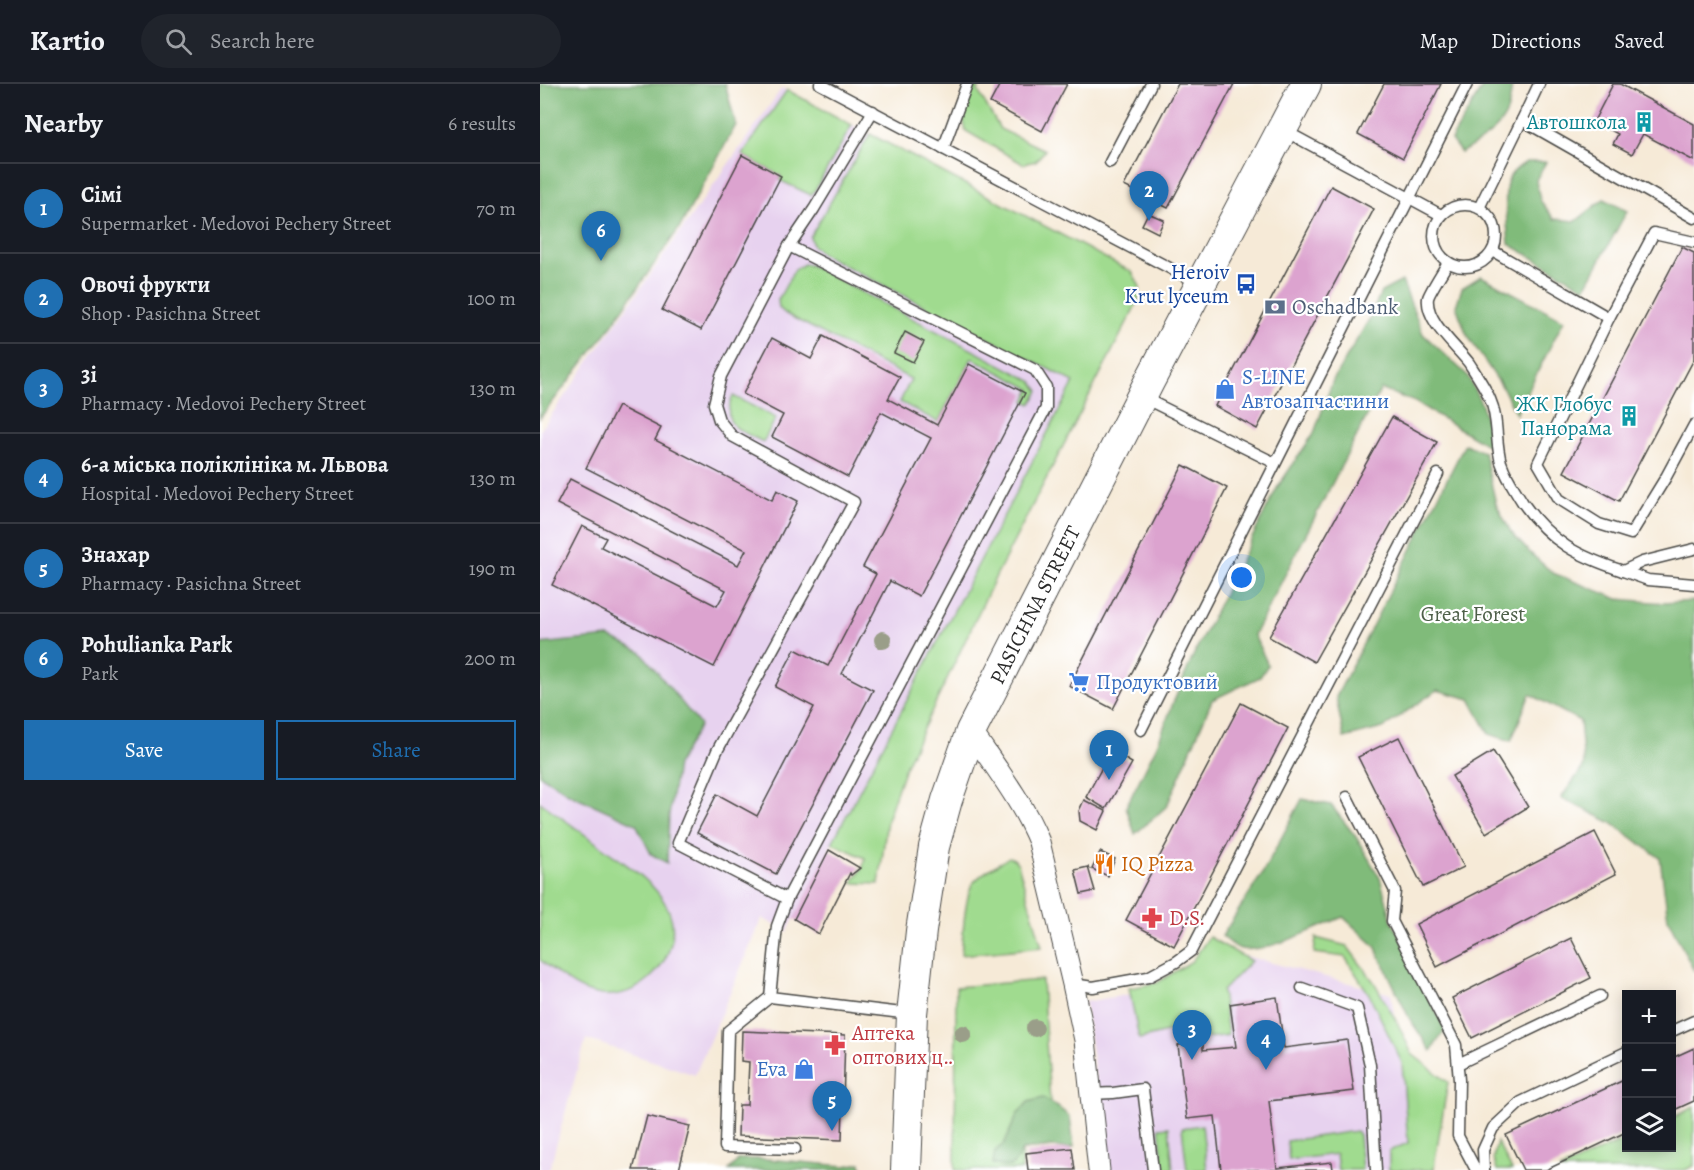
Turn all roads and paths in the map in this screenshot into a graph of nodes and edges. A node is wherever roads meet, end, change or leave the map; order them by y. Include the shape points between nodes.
1 (820, 84) edge
2 (967, 84) edge
3 (1151, 84) edge
4 (1306, 84) edge
5 (1467, 84) edge
6 (1539, 84) edge
7 (873, 111) junction
8 (1522, 120) junction
9 (1282, 129) junction
10 (943, 149) junction
11 (1110, 162) dead end
12 (1410, 198) junction
13 (1479, 208) junction
14 (1441, 215) junction
15 (1694, 218) edge
16 (1694, 242) edge
17 (789, 246) junction
18 (1492, 251) junction
19 (1448, 262) junction
20 (1201, 284) junction
21 (1609, 318) junction
22 (1142, 397) junction
23 (1694, 425) edge
24 (1275, 463) junction
25 (1438, 474) dead end
26 (1694, 549) edge
27 (1623, 571) junction
28 (1694, 584) edge
29 (1141, 730) dead end
30 (971, 731) junction
31 (1347, 797) dead end
32 (787, 899) junction
33 (1073, 984) junction
34 (1302, 988) dead end
35 (1600, 996) dead end
36 (770, 997) junction
37 (912, 1014) junction
38 (1694, 1021) edge
39 (1676, 1030) edge
40 (1622, 1054) edge
41 (1458, 1064) junction
42 (1091, 1094) junction
43 (795, 1149) dead end
44 (906, 1170) edge
45 (1099, 1170) edge
46 (1153, 1170) edge
47 (1376, 1170) edge
48 (1476, 1170) edge
49 (1484, 1170) edge

1 - 7 lane
2 - 10 lane
3 - 11 lane
4 - 9 main road, PASICHNA STREET
5 - 12 lane
6 - 8 lane
7 - 10 lane
7 - 17 lane
8 - 13 lane
8 - 15 lane
9 - 12 lane
9 - 20 main road, PASICHNA STREET
10 - 20 lane
12 - 14 lane
12 - 24 lane
13 - 14 lane via 1459,205
13 - 18 lane via 1493,222 1496,242
14 - 19 lane via 1435,245
16 - 21 lane via 1654,233
17 - 32 lane via 721,376 714,404 719,420 732,436 854,502 717,751 678,843
17 - 32 lane via 1035,370 1046,387 1046,408
18 - 19 lane via 1478,265
18 - 21 lane
19 - 27 lane via 1428,298 1430,313 1490,398 1501,462 1514,489 1550,535 1595,561
20 - 22 main road, PASICHNA STREET
21 - 23 lane via 1538,463 1559,499 1599,524 1631,534
22 - 24 lane
22 - 30 main road, PASICHNA STREET
24 - 29 lane
25 - 33 lane via 1191,951 1148,976 1093,987
26 - 27 lane
27 - 28 lane via 1648,580
30 - 33 street via 1037,836
30 - 37 main road, PASICHNA STREET via 934,848
31 - 41 lane via 1395,891 1392,921 1456,1045
32 - 36 lane via 777,926
33 - 42 street
34 - 47 lane via 1357,1008 1370,1065
35 - 41 lane
36 - 37 lane
36 - 43 lane via 728,1031 725,1147
37 - 44 main road, PASICHNA STREET
38 - 39 lane
40 - 49 lane via 1521,1102 1493,1128 1483,1150
41 - 48 lane via 1458,1136
42 - 45 street
42 - 46 lane via 1143,1089

